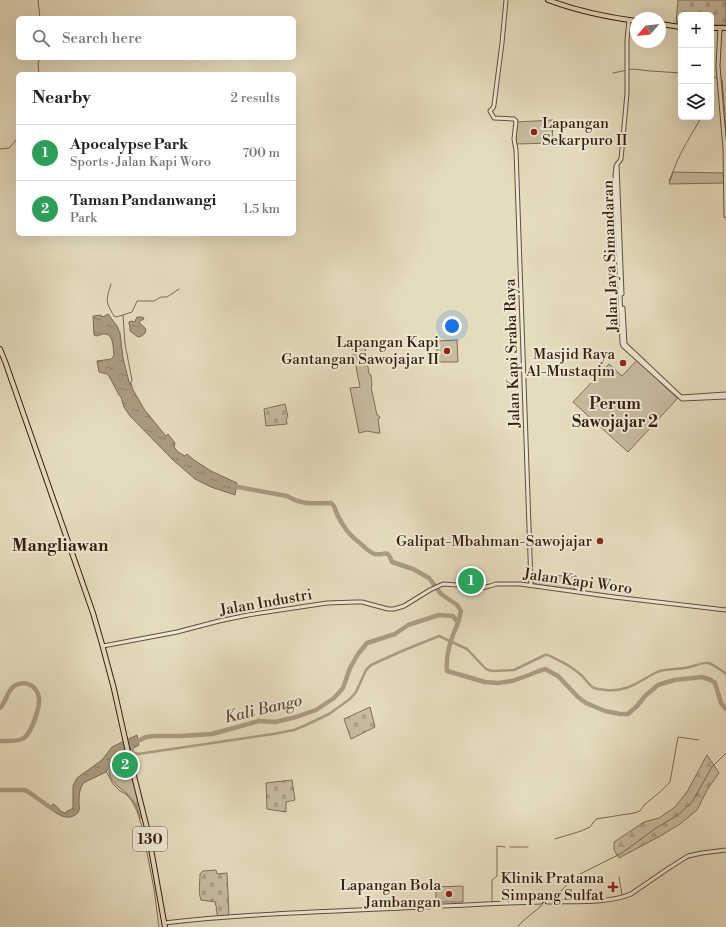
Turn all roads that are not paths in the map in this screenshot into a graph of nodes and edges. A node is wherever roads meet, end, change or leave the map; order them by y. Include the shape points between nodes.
1 (506, 0) edge
2 (548, 0) edge
3 (629, 20) joint
4 (666, 25) edge
5 (678, 27) edge
6 (714, 28) edge
7 (720, 28) junction
8 (726, 28) edge
9 (726, 216) edge
10 (0, 349) edge
11 (726, 394) edge
12 (726, 397) edge
13 (681, 398) junction
14 (531, 585) junction
15 (430, 590) joint
16 (726, 610) edge
17 (103, 646) junction
18 (726, 850) edge
19 (541, 902) dead end
20 (547, 902) dead end
21 (165, 925) edge

1 - 14 street, Jalan Kapi Sraba Raya via 494,105 490,111 494,118 516,121 514,139
2 - 3 main road via 589,13
3 - 13 street, Jalan Jaya Simandaran via 624,138 615,176 624,344
4 - 5 main road
6 - 7 main road
7 - 8 main road
7 - 9 street via 718,57
10 - 17 main road
11 - 13 street
12 - 13 street
14 - 15 street, Jalan Kapi Woro via 496,584 476,589 443,584
14 - 16 street, Jalan Kapi Woro
15 - 17 street, Jalan Industri via 394,609 356,602 327,602 219,621
17 - 21 main road, 130 via 150,840
18 - 20 street via 688,856 624,897
19 - 21 street via 307,912 196,919

